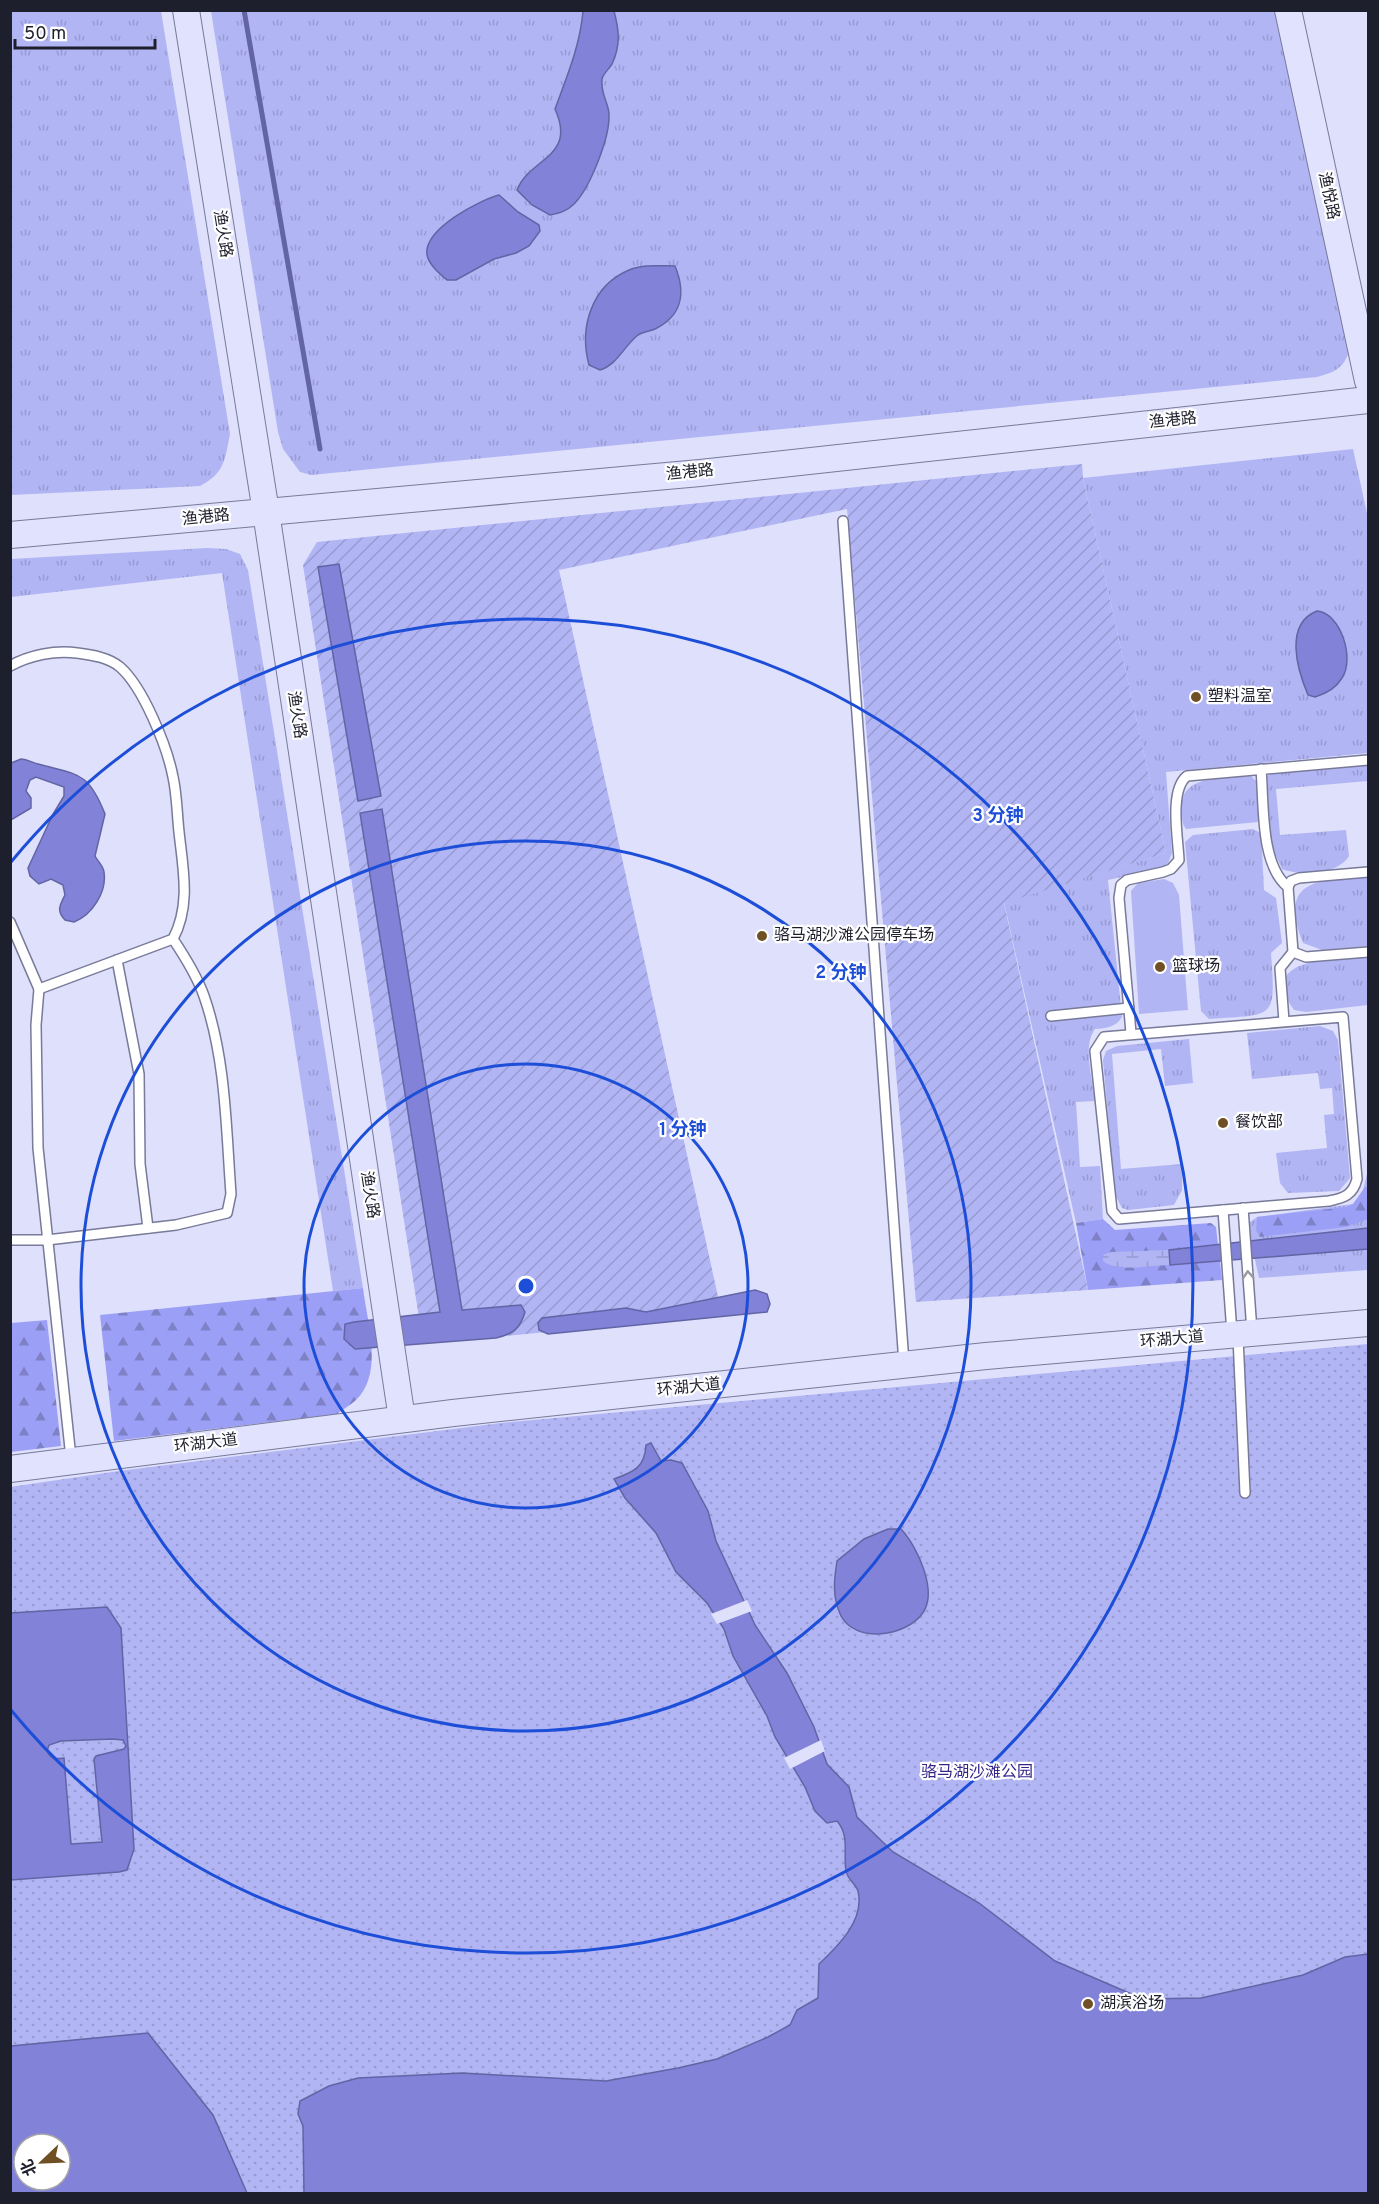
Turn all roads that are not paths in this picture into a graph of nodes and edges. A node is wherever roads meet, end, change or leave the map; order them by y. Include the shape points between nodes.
1 (186, 10) edge
2 (1288, 10) edge
3 (1368, 381) edge
4 (1368, 400) edge
5 (266, 512) junction
6 (843, 521) dead end
7 (10, 535) edge
8 (10, 666) edge
9 (1368, 760) edge
10 (1261, 770) junction
11 (1368, 873) edge
12 (1288, 887) junction
13 (10, 922) edge
14 (173, 939) junction
15 (1293, 952) junction
16 (1368, 952) edge
17 (117, 960) junction
18 (39, 989) junction
19 (1129, 1008) junction
20 (1051, 1016) dead end
21 (1284, 1021) junction
22 (1131, 1033) junction
23 (1243, 1208) junction
24 (1223, 1210) junction
25 (148, 1228) junction
26 (10, 1240) edge
27 (47, 1240) junction
28 (1368, 1323) edge
29 (1240, 1334) junction
30 (904, 1365) junction
31 (402, 1419) junction
32 (71, 1461) junction
33 (10, 1469) edge
34 (1245, 1493) dead end

1 - 5 street, 渔火路
2 - 3 street, 渔悦路
4 - 5 street, 渔港路 via 700,473
5 - 7 street, 渔港路
5 - 31 street, 渔火路
6 - 30 lane
8 - 14 lane via 41,654 68,651 97,656 118,665 134,681 173,776 186,903
9 - 10 lane
10 - 12 lane via 1269,859 1275,875
10 - 19 lane via 1187,776 1179,782 1179,860 1172,869 1121,885
11 - 12 lane via 1299,878
12 - 15 lane
13 - 18 lane
14 - 17 lane
14 - 25 lane via 204,996 221,1067 231,1194 227,1213
15 - 16 lane via 1306,957
15 - 21 lane via 1280,968
17 - 18 lane
17 - 25 lane via 139,1074 140,1164
18 - 27 lane via 36,1095
19 - 20 lane
19 - 22 lane
21 - 22 lane
21 - 23 lane via 1343,1017 1357,1179 1354,1189 1340,1199
22 - 24 lane via 1104,1036 1095,1051 1112,1212 1119,1219
23 - 24 lane
29 -> 23 lane
24 - 29 lane
25 - 27 lane
26 - 27 lane
27 - 32 lane
28 - 29 street, 环湖大道
29 - 30 street, 环湖大道
29 - 34 lane
30 - 31 street, 环湖大道
31 - 32 street, 环湖大道
32 - 33 street, 环湖大道

